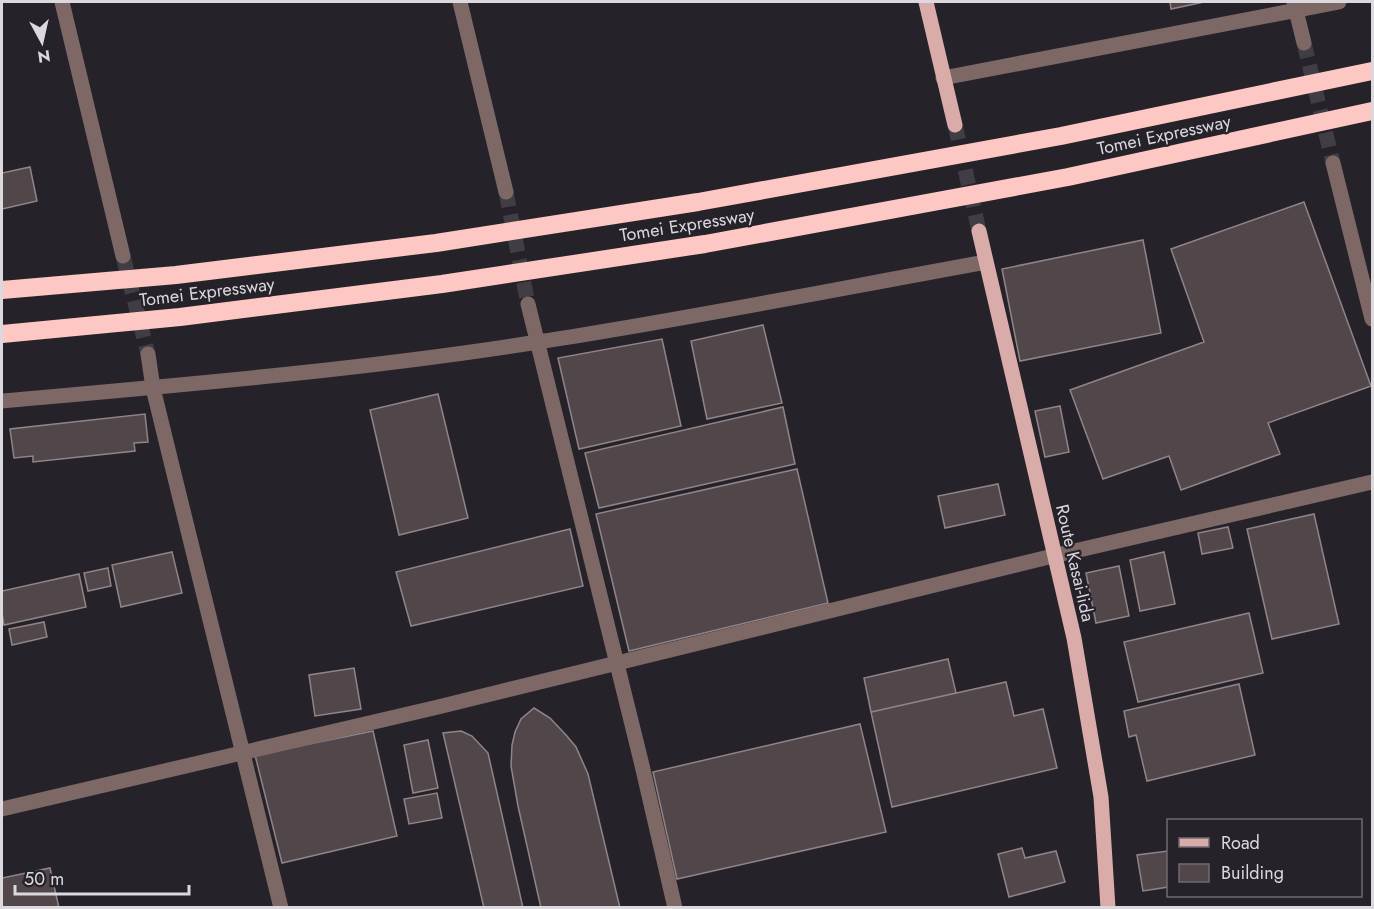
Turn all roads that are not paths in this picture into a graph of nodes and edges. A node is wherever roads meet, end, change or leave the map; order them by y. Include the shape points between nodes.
1 (62, 2) edge
2 (460, 2) edge
3 (926, 2) edge
4 (1340, 2) edge
5 (1295, 6) edge
6 (1304, 43) tunnel mouth
7 (1372, 70) edge
8 (944, 78) junction
9 (1372, 111) edge
10 (955, 125) tunnel mouth
11 (1333, 163) tunnel mouth
12 (506, 192) tunnel mouth
13 (979, 231) tunnel mouth
14 (123, 256) tunnel mouth
15 (986, 262) junction
16 (2, 290) edge
17 (528, 304) tunnel mouth
18 (1372, 319) edge
19 (2, 334) edge
20 (538, 342) junction
21 (148, 354) tunnel mouth
22 (153, 388) junction
23 (2, 401) edge
24 (1372, 482) edge
25 (1053, 556) junction
26 (615, 663) junction
27 (242, 752) junction
28 (2, 809) edge
29 (281, 908) edge
30 (675, 908) edge
31 (1108, 908) edge

1 - 14 street
2 - 12 street
3 - 8 main road
4 - 5 street
5 - 6 street
5 - 8 street
7 - 16 highway, Tomei Expressway via 1061,136 698,202 436,243
8 - 10 main road
9 - 19 highway, Tomei Expressway via 1068,177 705,244 442,284 180,317
11 - 18 street
13 - 15 main road, Route Kasai-Iida
15 - 20 street
15 - 25 main road, Route Kasai-Iida
17 - 20 street
20 - 22 street via 370,366
20 - 26 street
21 - 22 street
22 - 23 street
22 - 27 street
24 - 25 street
25 - 26 street
25 - 31 main road, Route Kasai-Iida via 1074,638 1101,798
26 - 27 street
26 - 30 street
27 - 28 street
27 - 29 street

